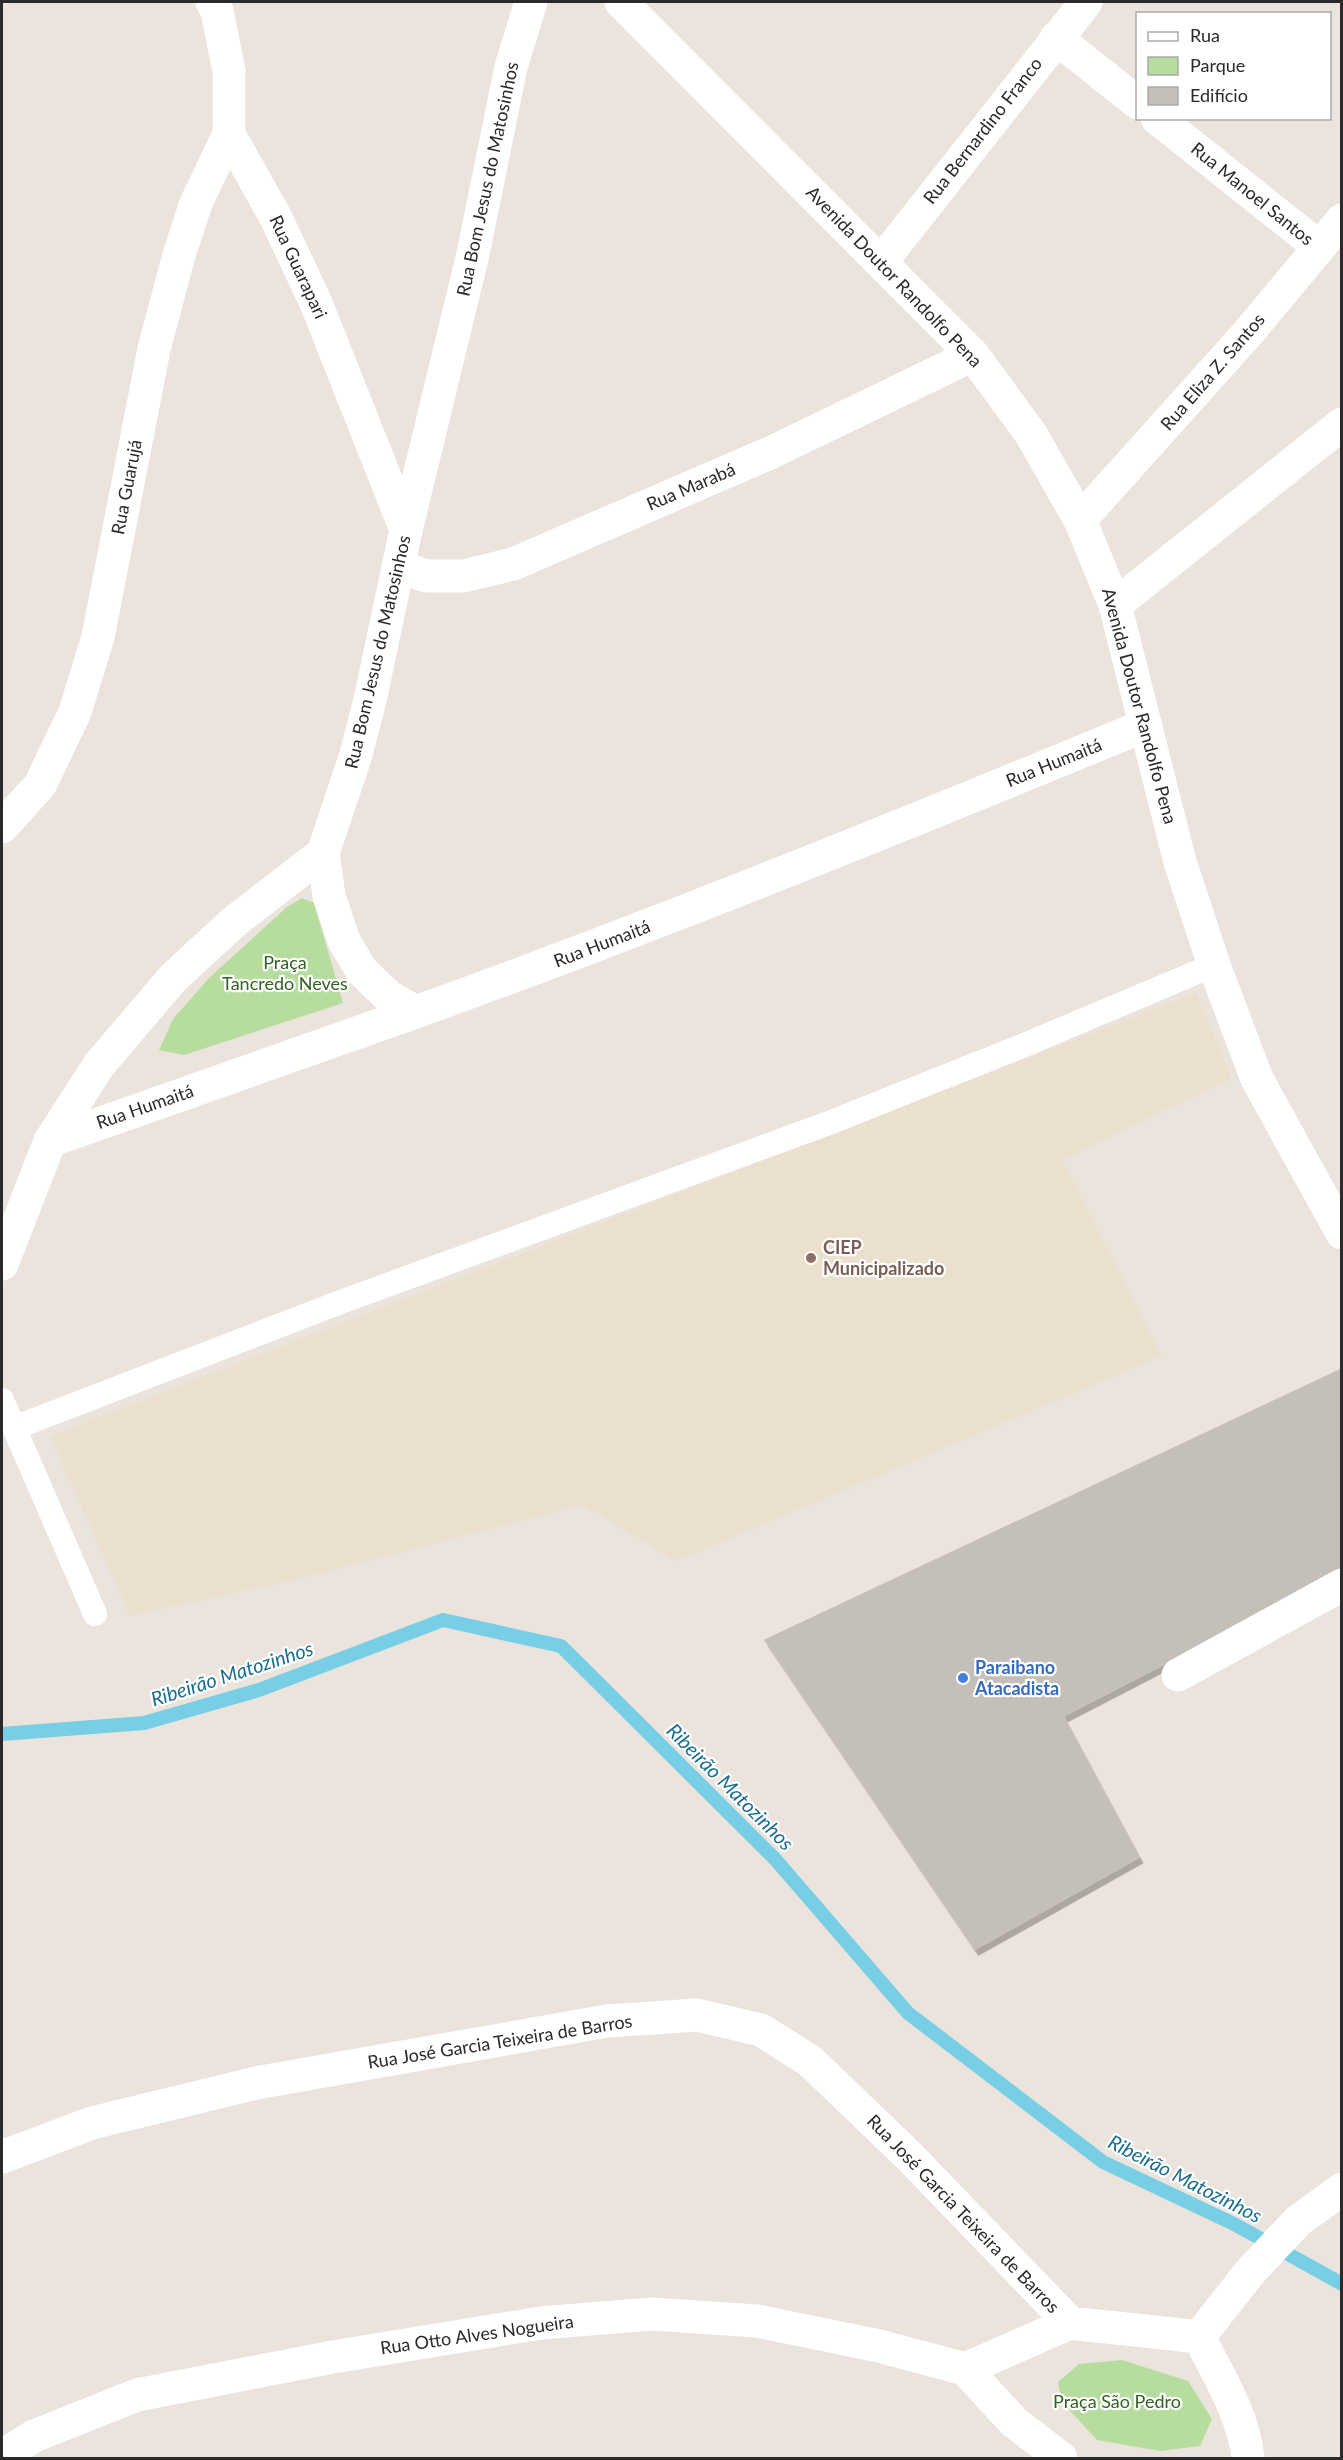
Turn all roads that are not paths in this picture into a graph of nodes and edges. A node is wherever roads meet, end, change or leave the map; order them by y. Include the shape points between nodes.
1 (212, 2) edge
2 (531, 2) edge
3 (621, 2) edge
4 (1086, 2) edge
5 (1056, 38) junction
6 (1136, 102) edge
7 (1160, 120) edge
8 (229, 134) junction
9 (1341, 220) edge
10 (1319, 247) junction
11 (882, 261) junction
12 (973, 355) junction
13 (1341, 424) edge
14 (1080, 520) junction
15 (406, 531) junction
16 (398, 566) junction
17 (1115, 605) junction
18 (1146, 725) junction
19 (2, 827) edge
20 (324, 853) junction
21 (1214, 965) junction
22 (416, 1012) junction
23 (50, 1141) junction
24 (1341, 1233) edge
25 (2, 1264) edge
26 (2, 1400) edge
27 (14, 1428) junction
28 (1341, 1585) edge
29 (95, 1614) dead end
30 (1178, 1675) dead end
31 (2, 2157) edge
32 (1341, 2189) edge
33 (1070, 2324) junction
34 (1198, 2337) junction
35 (965, 2368) junction
36 (2, 2456) edge
37 (1061, 2458) edge
38 (1248, 2458) edge

1 - 8 street, Rua Guarapari via 229,71
2 - 15 street, Rua Bom Jesus do Matosinhos via 511,67 473,254
3 - 11 street, Avenida Doutor Randolfo Pena
4 - 5 street, Rua Bernardino Franco
5 - 6 street
5 - 11 street, Rua Bernardino Franco
7 - 10 street, Rua Manoel Santos
8 - 15 street, Rua Guarapari via 276,218 316,303
8 - 19 street, Rua Guarujá via 196,203 179,255 154,349 98,637 75,712 40,785
9 - 10 street, Rua Eliza Z. Santos
10 - 14 street, Rua Eliza Z. Santos
11 - 12 street, Avenida Doutor Randolfo Pena
12 - 14 street, Avenida Doutor Randolfo Pena via 1031,434
12 - 16 street, Rua Marabá via 770,453 513,564 464,576 426,576
13 - 17 street
14 - 17 street, Avenida Doutor Randolfo Pena
15 - 16 street, Rua Bom Jesus do Matosinhos
16 - 20 street, Rua Bom Jesus do Matosinhos via 356,758
17 - 18 street, Avenida Doutor Randolfo Pena
18 - 21 street, Avenida Doutor Randolfo Pena via 1180,862
18 - 22 street, Rua Humaitá via 878,836
20 - 22 street via 329,896 345,941 363,971 388,996
20 - 23 street via 235,921 174,976 99,1065
21 - 24 street, Avenida Doutor Randolfo Pena via 1257,1079
21 - 27 lane via 829,1123 338,1303
22 - 23 street, Rua Humaitá
23 - 25 street
26 - 27 lane
27 - 29 lane
28 - 30 street
31 - 33 street, Rua José Garcia Teixeira de Barros via 92,2123 256,2083 607,2021 697,2015 761,2030 810,2061
32 - 34 street via 1298,2221 1250,2272
33 - 34 street
33 - 35 street
34 - 38 street via 1231,2400
35 - 36 street, Rua Otto Alves Nogueira via 757,2321 652,2314 552,2322 333,2357 137,2395 34,2436
35 - 37 street via 1014,2422

